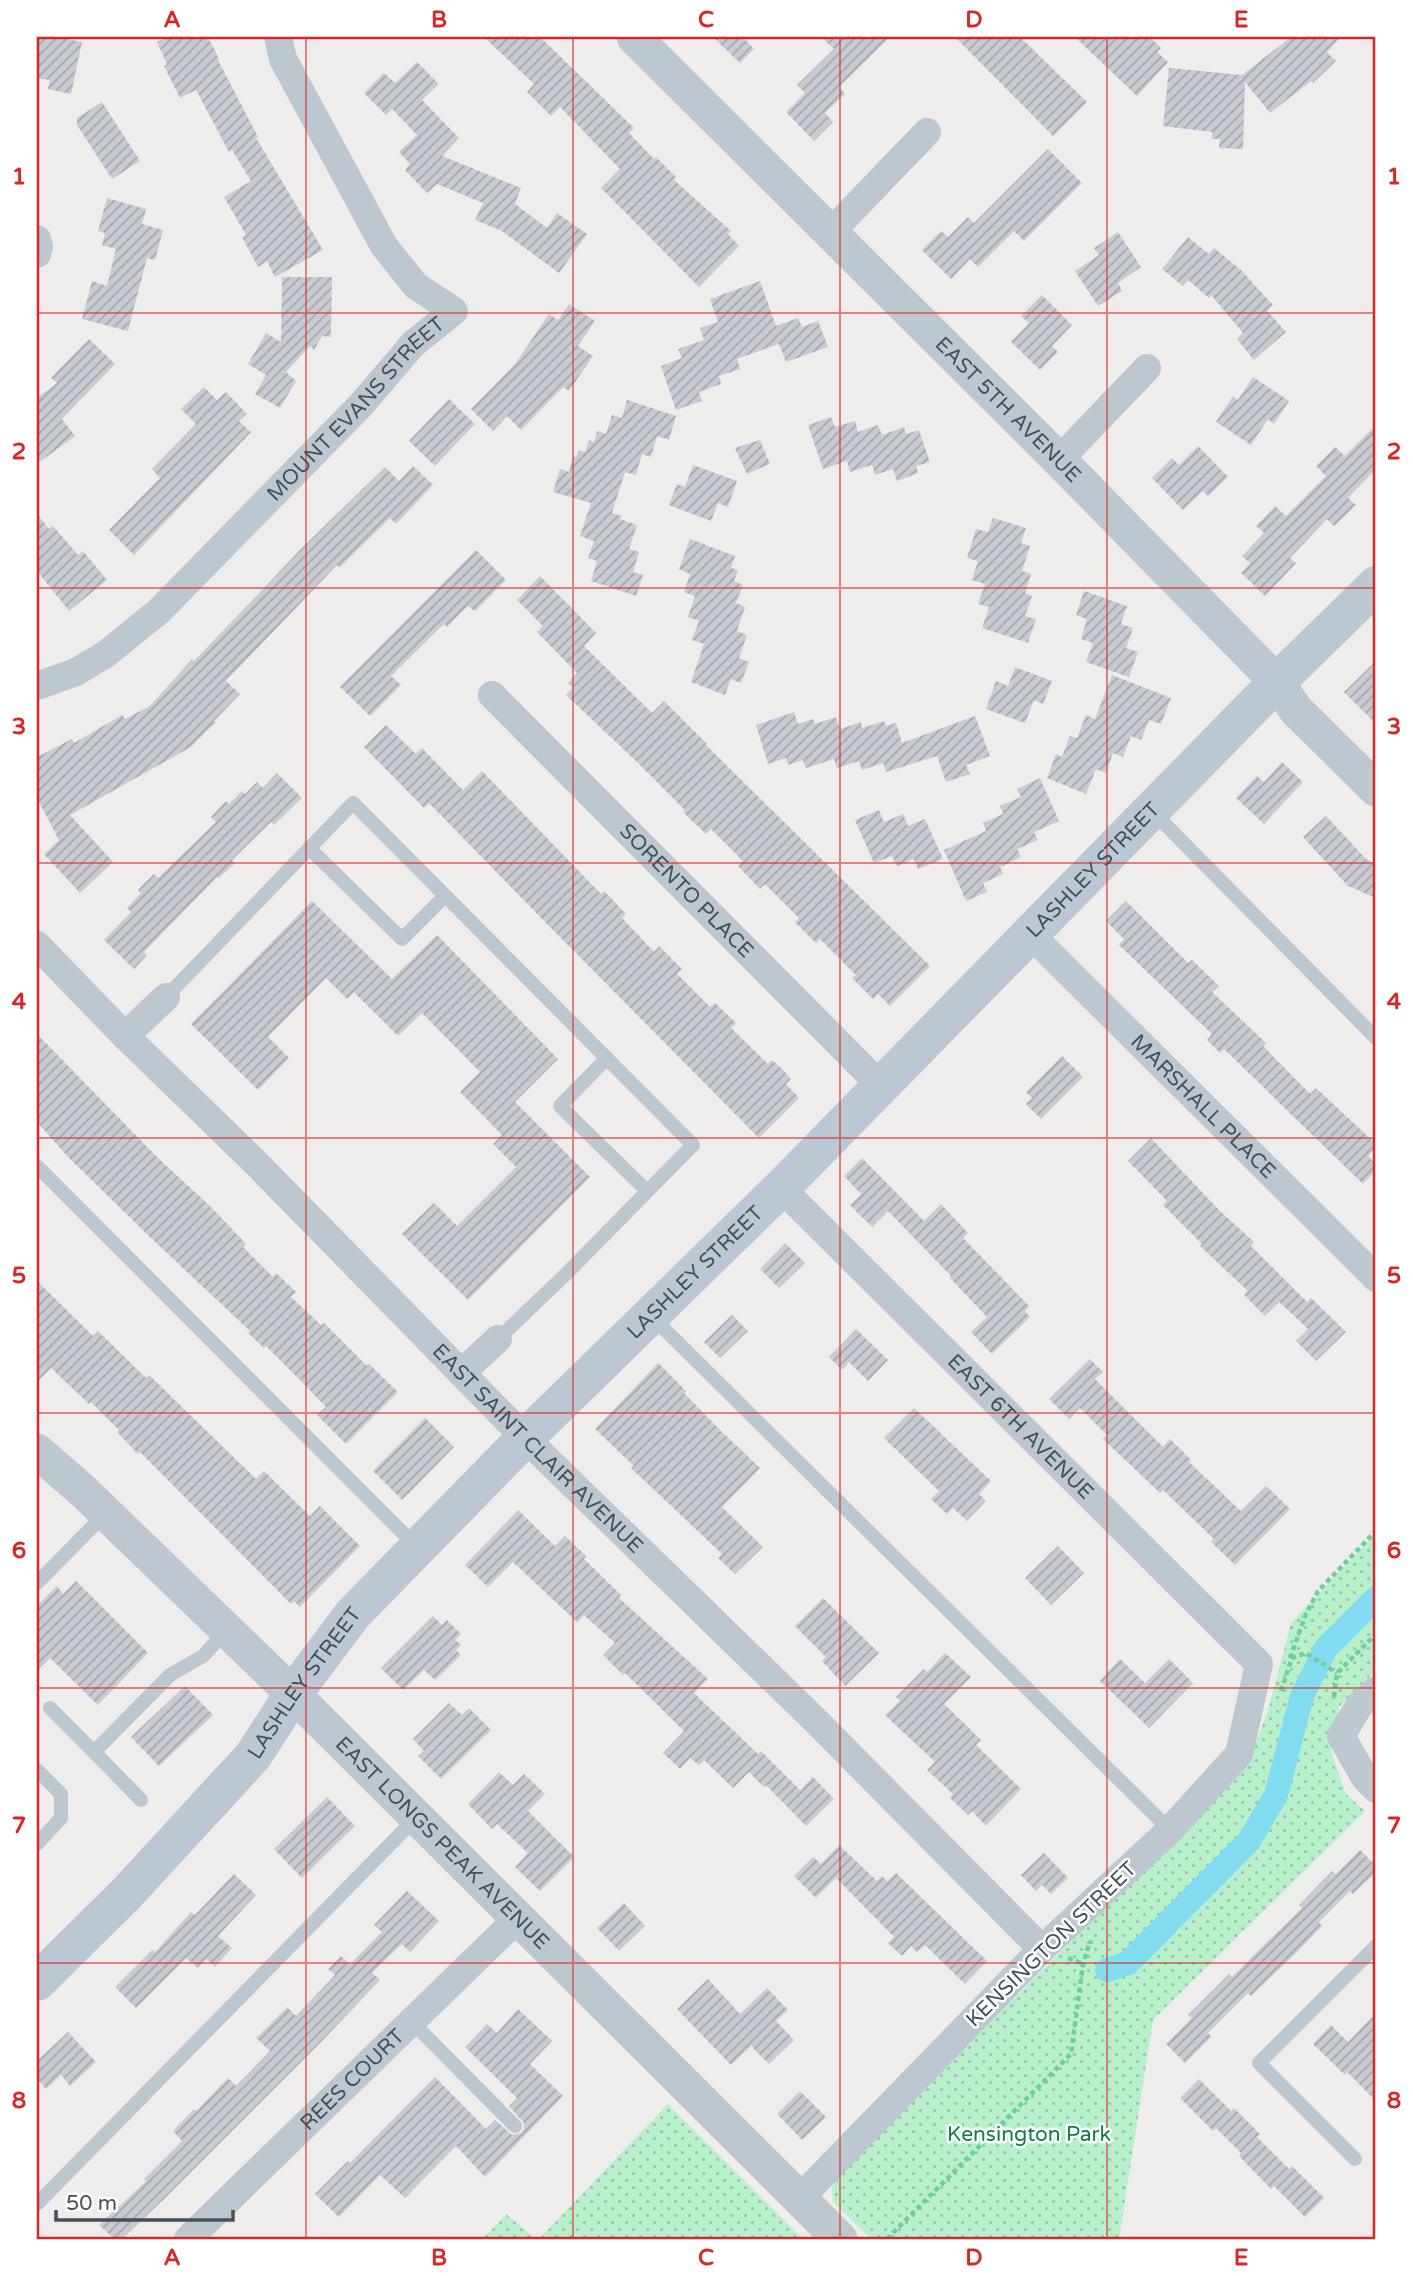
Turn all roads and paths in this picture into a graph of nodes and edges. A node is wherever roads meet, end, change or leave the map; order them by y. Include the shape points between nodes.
1 (278, 37) edge
2 (634, 37) edge
3 (927, 132) dead end
4 (830, 233) junction
5 (37, 239) edge
6 (37, 254) edge
7 (1147, 369) dead end
8 (1059, 460) junction
9 (1373, 595) edge
10 (1277, 682) junction
11 (37, 686) edge
12 (492, 695) dead end
13 (1376, 789) edge
14 (1152, 811) junction
15 (309, 848) junction
16 (445, 896) junction
17 (1031, 935) junction
18 (39, 952) edge
19 (166, 997) joint
20 (125, 1036) junction
21 (1376, 1038) edge
22 (607, 1058) junction
23 (881, 1086) junction
24 (37, 1166) edge
25 (781, 1188) junction
26 (647, 1191) junction
27 (1376, 1278) edge
28 (650, 1315) junction
29 (498, 1339) joint
30 (461, 1373) junction
31 (525, 1438) junction
32 (37, 1451) edge
33 (106, 1513) junction
34 (1376, 1531) edge
35 (418, 1548) junction
36 (37, 1583) edge
37 (227, 1630) junction
38 (1376, 1634) edge
39 (1292, 1658) junction
40 (1259, 1664) joint
41 (1376, 1690) edge
42 (293, 1694) junction
43 (1280, 1695) dead end
44 (50, 1709) dead end
45 (94, 1752) junction
46 (37, 1770) edge
47 (1376, 1789) edge
48 (141, 1800) dead end
49 (416, 1817) junction
50 (1170, 1830) junction
51 (37, 1844) edge
52 (518, 1918) junction
53 (1098, 1934) dead end
54 (1376, 1946) edge
55 (1042, 1949) junction
56 (37, 1982) edge
57 (411, 2021) junction
58 (515, 2126) dead end
59 (1355, 2159) dead end
60 (799, 2199) junction
61 (37, 2203) edge
62 (188, 2239) edge
63 (840, 2239) edge
64 (887, 2239) edge

1 - 11 street, MOUNT EVANS STREET via 284,58 384,246 416,286 454,311 413,344 361,405 159,611 96,660
2 - 4 street, EAST 5TH AVENUE
3 - 4 street
4 - 8 street, EAST 5TH AVENUE
5 - 6 street
7 - 8 street
8 - 10 street, EAST 5TH AVENUE
9 - 10 main road, LASHLEY STREET
10 - 13 street, EAST 5TH AVENUE via 1296,710
10 - 14 main road, LASHLEY STREET
12 - 23 street, SORENTO PLACE
14 - 17 main road, LASHLEY STREET
14 - 21 lane
15 - 16 lane via 402,939
15 - 16 lane via 353,803
15 - 19 lane
16 - 22 lane
17 - 23 main road, LASHLEY STREET
17 - 27 street, MARSHALL PLACE
18 - 20 street, EAST SAINT CLAIR AVENUE
19 - 20 street
20 - 30 street, EAST SAINT CLAIR AVENUE
22 - 26 lane via 693,1145
22 - 26 lane via 560,1107
23 - 25 main road, LASHLEY STREET
24 - 35 lane
25 - 28 main road, LASHLEY STREET
25 - 40 street, EAST 6TH AVENUE
26 - 29 lane
28 - 31 main road, LASHLEY STREET
28 - 50 lane
29 - 30 street
30 - 31 street, EAST SAINT CLAIR AVENUE
31 - 35 main road, LASHLEY STREET
31 - 55 street, EAST SAINT CLAIR AVENUE
32 - 33 street, EAST LONGS PEAK AVENUE
33 - 36 lane
33 - 37 street, EAST LONGS PEAK AVENUE
34 - 39 path via 1318,1591
35 - 42 main road, LASHLEY STREET via 353,1614
37 - 42 street, EAST LONGS PEAK AVENUE
37 - 45 lane via 203,1656 170,1675
38 - 39 path via 1337,1673 1306,1653
39 - 43 path
40 - 50 street, KENSINGTON STREET via 1238,1754
41 - 47 street via 1359,1706 1341,1736
42 - 49 street, EAST LONGS PEAK AVENUE
42 - 56 main road, LASHLEY STREET via 253,1756 127,1893
44 - 45 lane
45 - 48 lane
46 - 51 lane via 61,1794 61,1818
49 - 52 street, EAST LONGS PEAK AVENUE
49 - 61 lane
50 - 55 street, KENSINGTON STREET
52 - 57 street, REES COURT
52 - 60 street, EAST LONGS PEAK AVENUE
53 - 64 path via 1089,1944 1083,1964 1071,2054
54 - 59 lane via 1259,2063
55 - 60 street, KENSINGTON STREET
57 - 58 lane
57 - 62 street, REES COURT
60 - 63 street, EAST LONGS PEAK AVENUE

